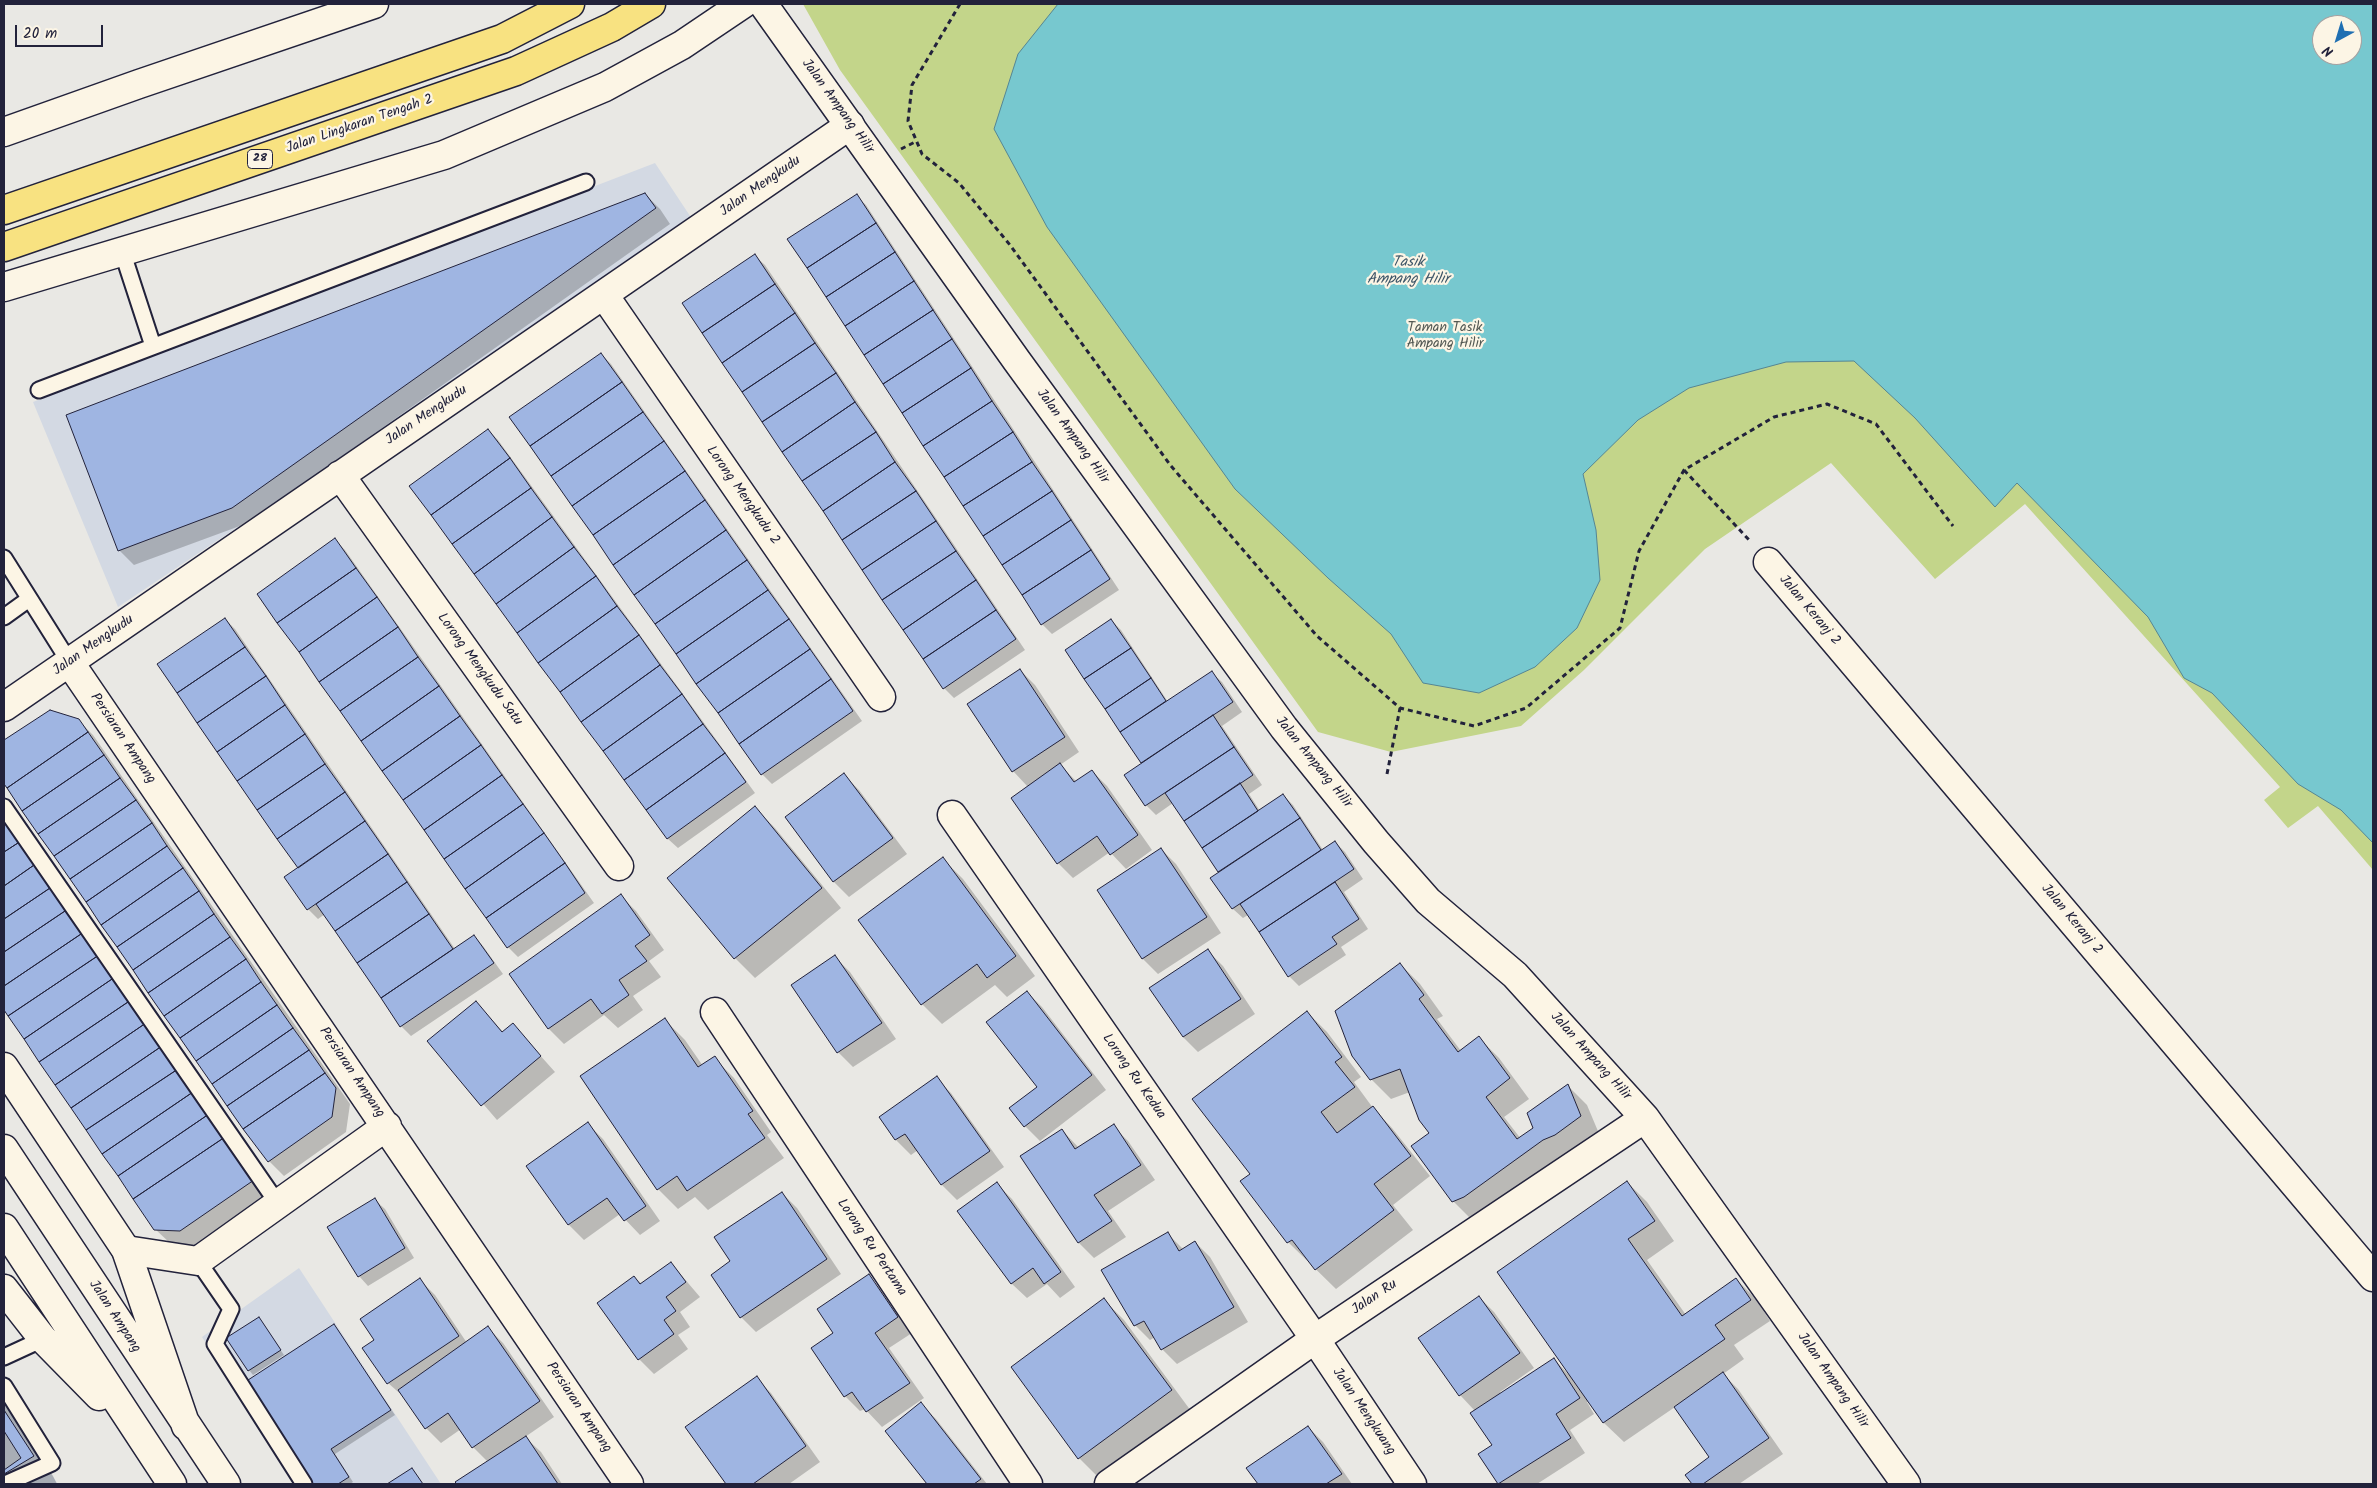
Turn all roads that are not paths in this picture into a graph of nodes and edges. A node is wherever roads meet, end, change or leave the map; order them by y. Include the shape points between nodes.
1 (374, 4) edge
2 (570, 4) edge
3 (651, 4) edge
4 (743, 4) edge
5 (763, 4) edge
6 (850, 125) junction
7 (4, 132) edge
8 (586, 182) dead end
9 (4, 210) edge
10 (4, 247) edge
11 (122, 251) junction
12 (4, 286) edge
13 (604, 295) junction
14 (153, 346) junction
15 (39, 390) dead end
16 (340, 475) junction
17 (4, 558) edge
18 (1768, 562) road end
19 (30, 599) junction
20 (4, 617) edge
21 (70, 663) junction
22 (880, 697) dead end
23 (4, 706) edge
24 (4, 807) edge
25 (952, 815) dead end
26 (619, 866) dead end
27 (715, 1012) dead end
28 (4, 1067) edge
29 (1645, 1118) junction
30 (387, 1126) junction
31 (4, 1149) edge
32 (278, 1204) junction
33 (4, 1228) edge
34 (126, 1250) junction
35 (198, 1261) junction
36 (2373, 1278) edge
37 (4, 1289) edge
38 (43, 1339) junction
39 (1315, 1339) junction
40 (4, 1357) edge
41 (4, 1386) edge
42 (186, 1426) junction
43 (144, 1442) junction
44 (5, 1484) edge
45 (172, 1484) edge
46 (226, 1484) edge
47 (304, 1484) edge
48 (629, 1484) edge
49 (1028, 1484) edge
50 (1109, 1484) edge
51 (1412, 1484) edge
52 (1906, 1484) edge

1 - 7 street
2 - 9 highway via 502,39
3 - 10 highway, Jalan Lingkaran Tengah 2 / 28 via 612,27 516,72
4 - 11 street via 682,45 605,87 444,155
5 - 6 street, Jalan Ampang Hilir
6 - 13 street, Jalan Mengkudu
6 - 29 street, Jalan Ampang Hilir via 1284,728 1428,901 1515,975
8 - 14 lane
11 - 12 street
11 - 14 lane
13 - 16 street, Jalan Mengkudu
13 - 22 street, Lorong Mengkudu 2
14 - 15 lane
16 - 21 street, Jalan Mengkudu
16 - 26 street, Lorong Mengkudu Satu
17 - 19 lane
18 - 36 street, Jalan Keranj 2
19 - 20 lane
19 - 21 lane
21 - 23 street, Jalan Mengkudu
21 - 30 street, Persiaran Ampang
24 - 32 lane
25 - 39 street, Lorong Ru Kedua
27 - 49 street, Lorong Ru Pertama
28 - 34 street
29 - 39 street, Jalan Ru
29 - 52 street, Jalan Ampang Hilir
30 - 32 street
30 - 48 street, Persiaran Ampang
31 - 42 street, Jalan Ampang
32 - 35 street
33 - 43 street
34 - 35 street
34 - 42 street
35 - 47 lane via 231,1309 214,1344
37 - 38 street
38 - 40 lane
38 - 43 street
39 - 50 street, Jalan Ru
39 - 51 street, Jalan Mengkuang
41 - 44 lane via 52,1463
42 - 46 street, Jalan Ampang
43 - 45 street

